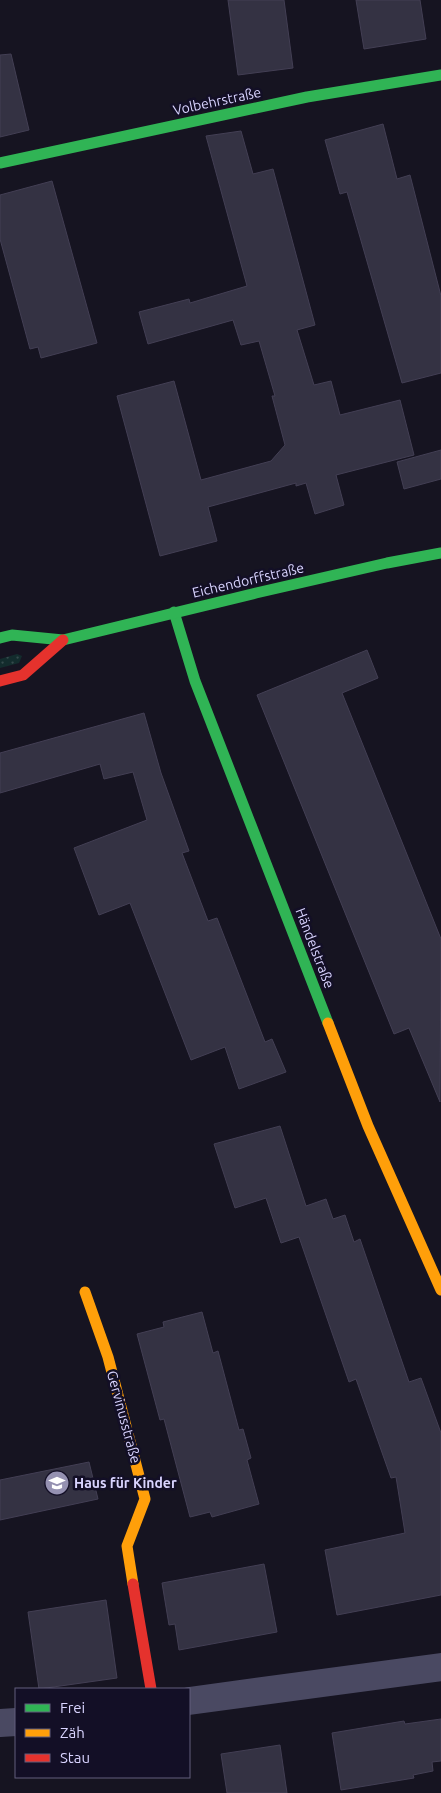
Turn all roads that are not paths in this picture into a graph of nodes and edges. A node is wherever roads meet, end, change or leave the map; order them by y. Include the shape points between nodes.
1 (441, 75) edge
2 (0, 164) edge
3 (441, 553) edge
4 (174, 612) junction
5 (0, 638) edge
6 (63, 640) junction
7 (0, 681) edge
8 (441, 1290) edge
9 (85, 1292) dead end
10 (441, 1667) edge
11 (151, 1688) edge
12 (190, 1702) edge
13 (15, 1722) edge
14 (0, 1724) edge

1 - 2 street, Volbehrstraße via 307,96
3 - 4 street, Eichendorffstraße
4 - 6 street, Eichendorffstraße
4 - 8 street, Händelstraße via 194,680 368,1126
5 - 6 street, Eichendorffstraße via 12,635
6 - 7 street, Eichendorffstraße via 23,675
9 - 11 street, Gervinusstraße via 108,1357 145,1499 127,1546
10 - 12 street
13 - 14 street

